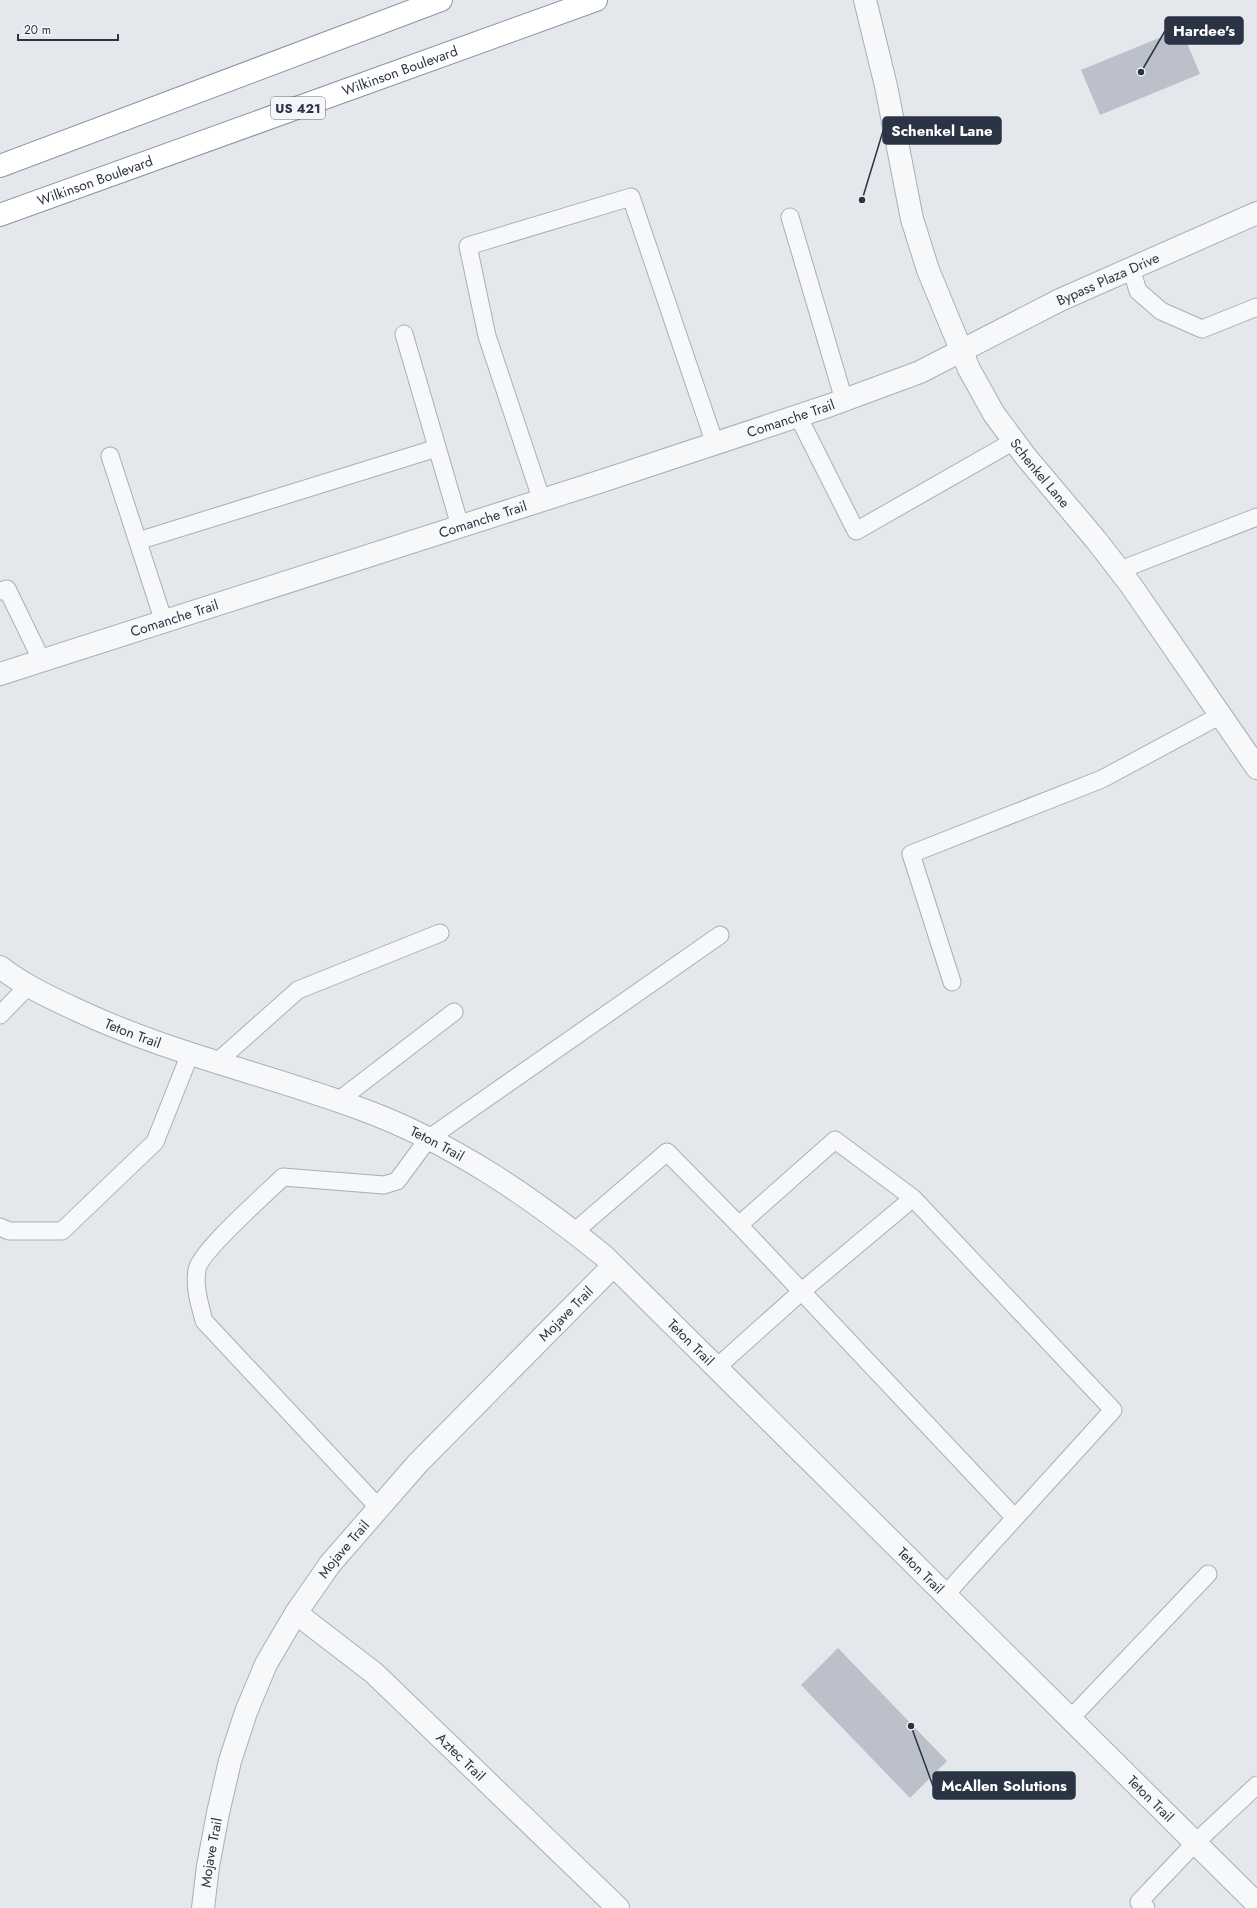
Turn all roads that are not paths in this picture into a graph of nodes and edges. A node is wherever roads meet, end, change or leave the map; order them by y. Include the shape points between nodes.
1 (440, 0) edge
2 (596, 0) edge
3 (865, 0) edge
4 (0, 166) edge
5 (1257, 213) edge
6 (0, 215) edge
7 (790, 217) dead end
8 (1131, 268) junction
9 (1257, 307) edge
10 (404, 334) dead end
11 (962, 352) junction
12 (844, 400) junction
13 (798, 416) junction
14 (1014, 441) junction
15 (715, 444) junction
16 (437, 448) junction
17 (110, 456) dead end
18 (542, 501) junction
19 (1257, 517) edge
20 (460, 526) junction
21 (138, 541) junction
22 (1120, 570) junction
23 (0, 591) edge
24 (164, 622) junction
25 (42, 661) junction
26 (0, 674) edge
27 (1221, 716) junction
28 (1257, 768) edge
29 (440, 933) dead end
30 (720, 935) dead end
31 (0, 967) edge
32 (952, 982) dead end
33 (29, 985) junction
34 (454, 1012) dead end
35 (0, 1015) edge
36 (190, 1054) junction
37 (217, 1062) junction
38 (338, 1101) junction
39 (428, 1139) junction
40 (913, 1198) junction
41 (739, 1225) junction
42 (0, 1227) edge
43 (574, 1232) junction
44 (613, 1266) junction
45 (802, 1291) junction
46 (716, 1368) junction
47 (379, 1508) junction
48 (1015, 1518) junction
49 (1208, 1574) dead end
50 (945, 1595) junction
51 (296, 1613) junction
52 (1070, 1719) junction
53 (1257, 1785) edge
54 (1195, 1843) junction
55 (1257, 1904) edge
56 (203, 1908) edge
57 (618, 1908) edge
58 (1146, 1908) edge

1 - 4 highway
2 - 6 highway, Wilkinson Boulevard / US 421
3 - 11 street, Schenkel Lane via 886,86 912,219 928,270
5 - 8 street, Bypass Plaza Drive
7 - 12 lane
8 - 9 lane via 1138,291 1161,312 1202,329
8 - 11 street, Bypass Plaza Drive via 1060,300
10 - 16 lane
11 - 12 street, Comanche Trail via 920,372
11 - 14 street, Schenkel Lane via 994,414
12 - 13 street, Comanche Trail
13 - 14 lane via 856,531
13 - 15 street, Comanche Trail
14 - 22 street, Schenkel Lane
15 - 18 street, Comanche Trail
15 - 18 lane via 631,197 468,246 487,336
16 - 20 lane
16 - 21 lane
17 - 21 lane
18 - 20 street, Comanche Trail
19 - 22 lane
20 - 24 street, Comanche Trail
21 - 24 lane
22 - 27 street, Schenkel Lane
23 - 25 lane via 7,589
24 - 25 street, Comanche Trail
25 - 26 street, Comanche Trail
27 - 28 street, Schenkel Lane
27 - 32 lane via 1102,779 911,854
29 - 37 lane via 298,990
30 - 39 lane
31 - 33 street, Teton Trail
33 - 35 lane
33 - 36 street, Teton Trail via 96,1019
34 - 38 lane
36 - 37 street, Teton Trail
36 - 42 lane via 155,1142 62,1230 9,1231
37 - 38 street, Teton Trail
38 - 39 street, Teton Trail
39 - 43 street, Teton Trail via 514,1188
39 - 47 lane via 397,1181 384,1185 283,1177 206,1252 197,1269 196,1287 204,1321
40 - 41 lane via 835,1140
40 - 45 lane
40 - 48 lane via 1113,1410
41 - 43 lane via 667,1152
41 - 45 lane
43 - 44 street, Teton Trail
44 - 46 street, Teton Trail
44 - 47 street, Mojave Trail via 418,1463
45 - 46 lane
45 - 48 lane
46 - 50 street, Teton Trail
47 - 51 street, Mojave Trail via 330,1564
48 - 50 lane
49 - 52 lane
50 - 52 street, Teton Trail
51 - 56 street, Mojave Trail via 266,1664 246,1712 230,1761 208,1866
51 - 57 street, Aztec Trail via 374,1673
52 - 54 street, Teton Trail
53 - 54 lane
54 - 55 street, Teton Trail
54 - 58 lane via 1139,1902

